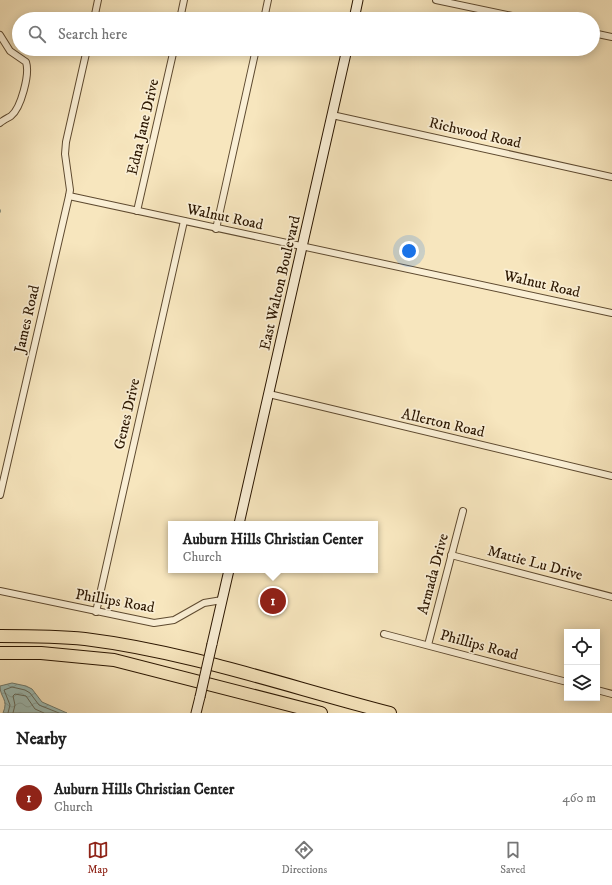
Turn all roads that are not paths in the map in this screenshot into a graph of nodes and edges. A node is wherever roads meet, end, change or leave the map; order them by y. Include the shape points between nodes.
1 (98, 0) edge
2 (184, 0) edge
3 (268, 0) edge
4 (358, 0) edge
5 (436, 0) edge
6 (95, 12) edge
7 (181, 12) edge
8 (265, 12) edge
9 (355, 12) edge
10 (493, 12) edge
11 (600, 34) edge
12 (0, 35) edge
13 (612, 37) edge
14 (12, 52) edge
15 (17, 56) edge
16 (86, 56) edge
17 (172, 56) edge
18 (254, 56) edge
19 (345, 56) edge
20 (332, 116) junction
21 (0, 123) edge
22 (612, 177) edge
23 (69, 196) junction
24 (137, 211) junction
25 (184, 221) junction
26 (216, 229) junction
27 (303, 245) junction
28 (612, 313) edge
29 (269, 394) junction
30 (612, 476) edge
31 (0, 495) edge
32 (463, 511) dead end
33 (240, 521) edge
34 (451, 555) junction
35 (228, 573) edge
36 (0, 591) edge
37 (612, 597) edge
38 (222, 600) junction
39 (96, 612) junction
40 (384, 634) dead end
41 (0, 636) edge
42 (428, 645) junction
43 (0, 653) edge
44 (564, 681) edge
45 (600, 691) edge
46 (612, 694) edge
47 (196, 713) edge
48 (321, 713) edge
49 (390, 713) edge

1 - 6 street
2 - 7 street
3 - 8 street
4 - 9 main road
5 - 10 street
11 - 13 street
12 - 14 street
15 - 21 street via 26,62 28,72 19,105 11,116
16 - 23 street via 66,147
17 - 24 street, Edna Jane Drive
18 - 26 street
19 - 20 main road, East Walton Boulevard
20 - 22 street, Richwood Road
20 - 27 main road, East Walton Boulevard
23 - 24 street, Walnut Road
23 - 31 street, James Road
24 - 25 street, Walnut Road
25 - 26 street, Walnut Road
25 - 39 street, Genes Drive
26 - 27 street, Walnut Road
27 - 28 street, Walnut Road
27 - 29 main road, East Walton Boulevard
29 - 30 street, Allerton Road
29 - 33 main road, East Walton Boulevard
32 - 34 street, Armada Drive
34 - 37 street, Mattie Lu Drive
34 - 42 street, Armada Drive
35 - 38 main road
36 - 39 street, Phillips Road
38 - 39 street, Phillips Road via 204,603 174,620 154,623
38 - 47 main road, bridge
40 - 42 street, Phillips Road
41 - 49 highway via 83,639 132,646 179,656
42 - 44 street, Phillips Road
43 - 48 highway via 41,653 114,660
45 - 46 street

